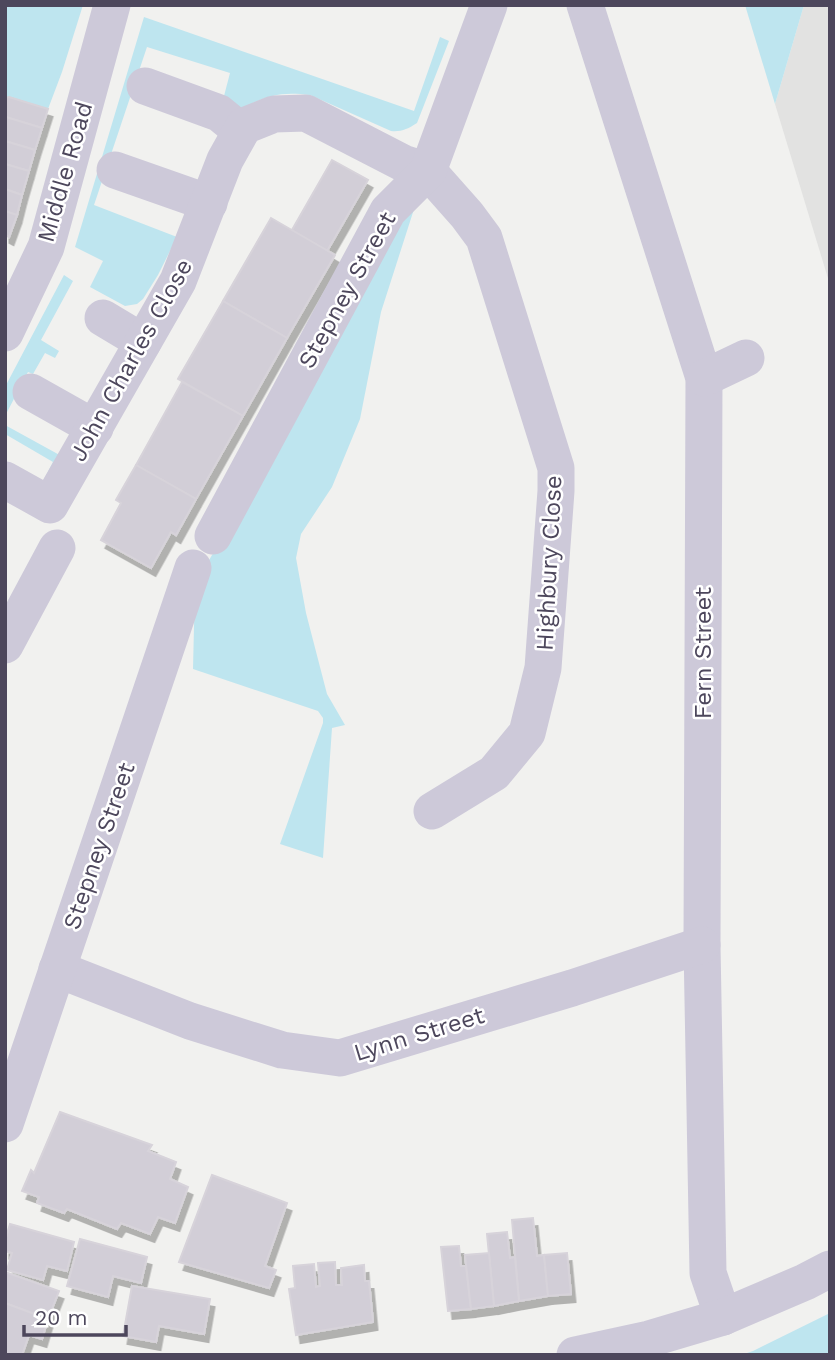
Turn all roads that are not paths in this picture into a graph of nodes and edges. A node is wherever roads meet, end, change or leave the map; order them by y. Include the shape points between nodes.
1 (112, 5) edge
2 (489, 5) edge
3 (585, 5) edge
4 (145, 86) dead end
5 (241, 131) junction
6 (115, 170) dead end
7 (428, 171) junction
8 (208, 203) junction
9 (103, 318) dead end
10 (5, 333) edge
11 (143, 342) junction
12 (746, 358) dead end
13 (704, 378) junction
14 (31, 392) dead end
15 (95, 428) junction
16 (5, 480) edge
17 (213, 536) dead end
18 (57, 548) dead end
19 (194, 568) dead end
20 (5, 645) edge
21 (432, 811) dead end
22 (702, 945) junction
23 (57, 969) junction
24 (5, 1124) edge
25 (830, 1269) edge
26 (723, 1317) junction
27 (575, 1355) edge

1 - 10 street, Middle Road via 46,247
2 - 7 street, Stepney Street
3 - 13 street, Fern Street
4 - 5 street via 219,113
5 - 7 street via 274,114 306,113 403,163
5 - 8 street, John Charles Close
6 - 8 street
7 - 17 street, Stepney Street via 388,211
7 - 21 street, Highbury Close via 484,237 556,468 543,668 527,733 494,773
8 - 11 street, John Charles Close via 178,281
9 - 11 street
11 - 15 street, John Charles Close
12 - 13 street
13 - 22 street, Fern Street
14 - 15 street
15 - 16 street, John Charles Close via 50,505
18 - 20 street
19 - 23 street, Stepney Street
22 - 23 street, Lynn Street via 340,1058 282,1050 190,1021
22 - 26 street, Fern Street via 708,1273
23 - 24 street, Stepney Street
25 - 26 street
26 - 27 street

